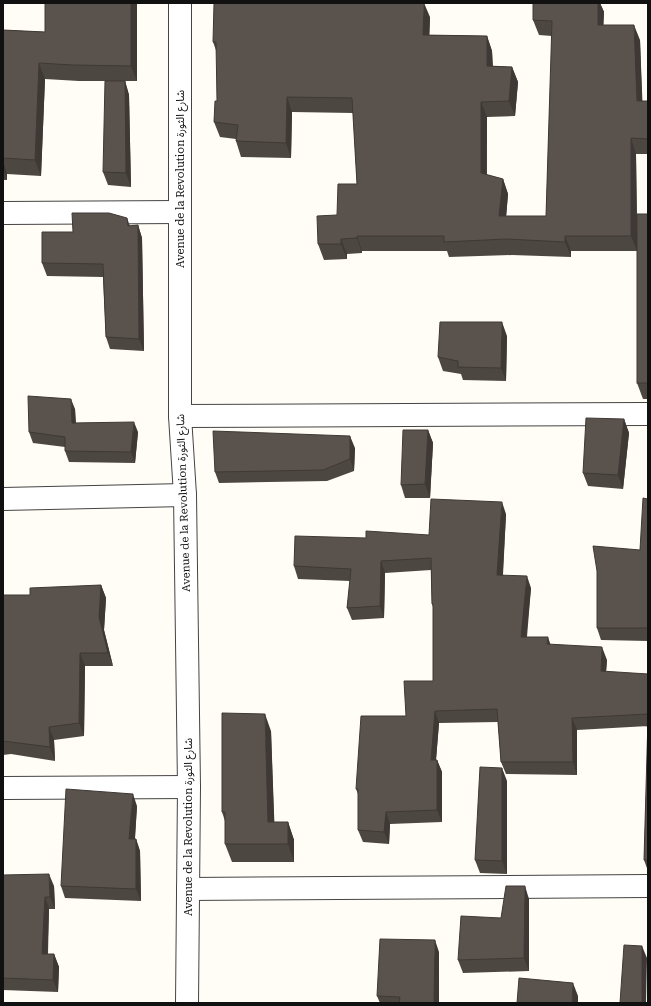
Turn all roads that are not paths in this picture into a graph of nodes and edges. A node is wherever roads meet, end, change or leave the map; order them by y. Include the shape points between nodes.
1 (180, 3) edge
2 (180, 212) junction
3 (3, 213) edge
4 (648, 414) edge
5 (180, 416) junction
6 (185, 495) junction
7 (3, 498) edge
8 (189, 787) junction
9 (3, 788) edge
10 (648, 886) edge
11 (188, 889) junction
12 (187, 1003) edge

1 - 2 street, Avenue de la Revolution شارع الثورة
2 - 3 street
2 - 5 street, Avenue de la Revolution شارع الثورة
4 - 5 street
5 - 6 street, Avenue de la Revolution شارع الثورة
6 - 7 street
6 - 8 street, Avenue de la Revolution شارع الثورة
8 - 9 street
8 - 11 street, Avenue de la Revolution شارع الثورة
10 - 11 street
11 - 12 street, Avenue de la Revolution شارع الثورة

